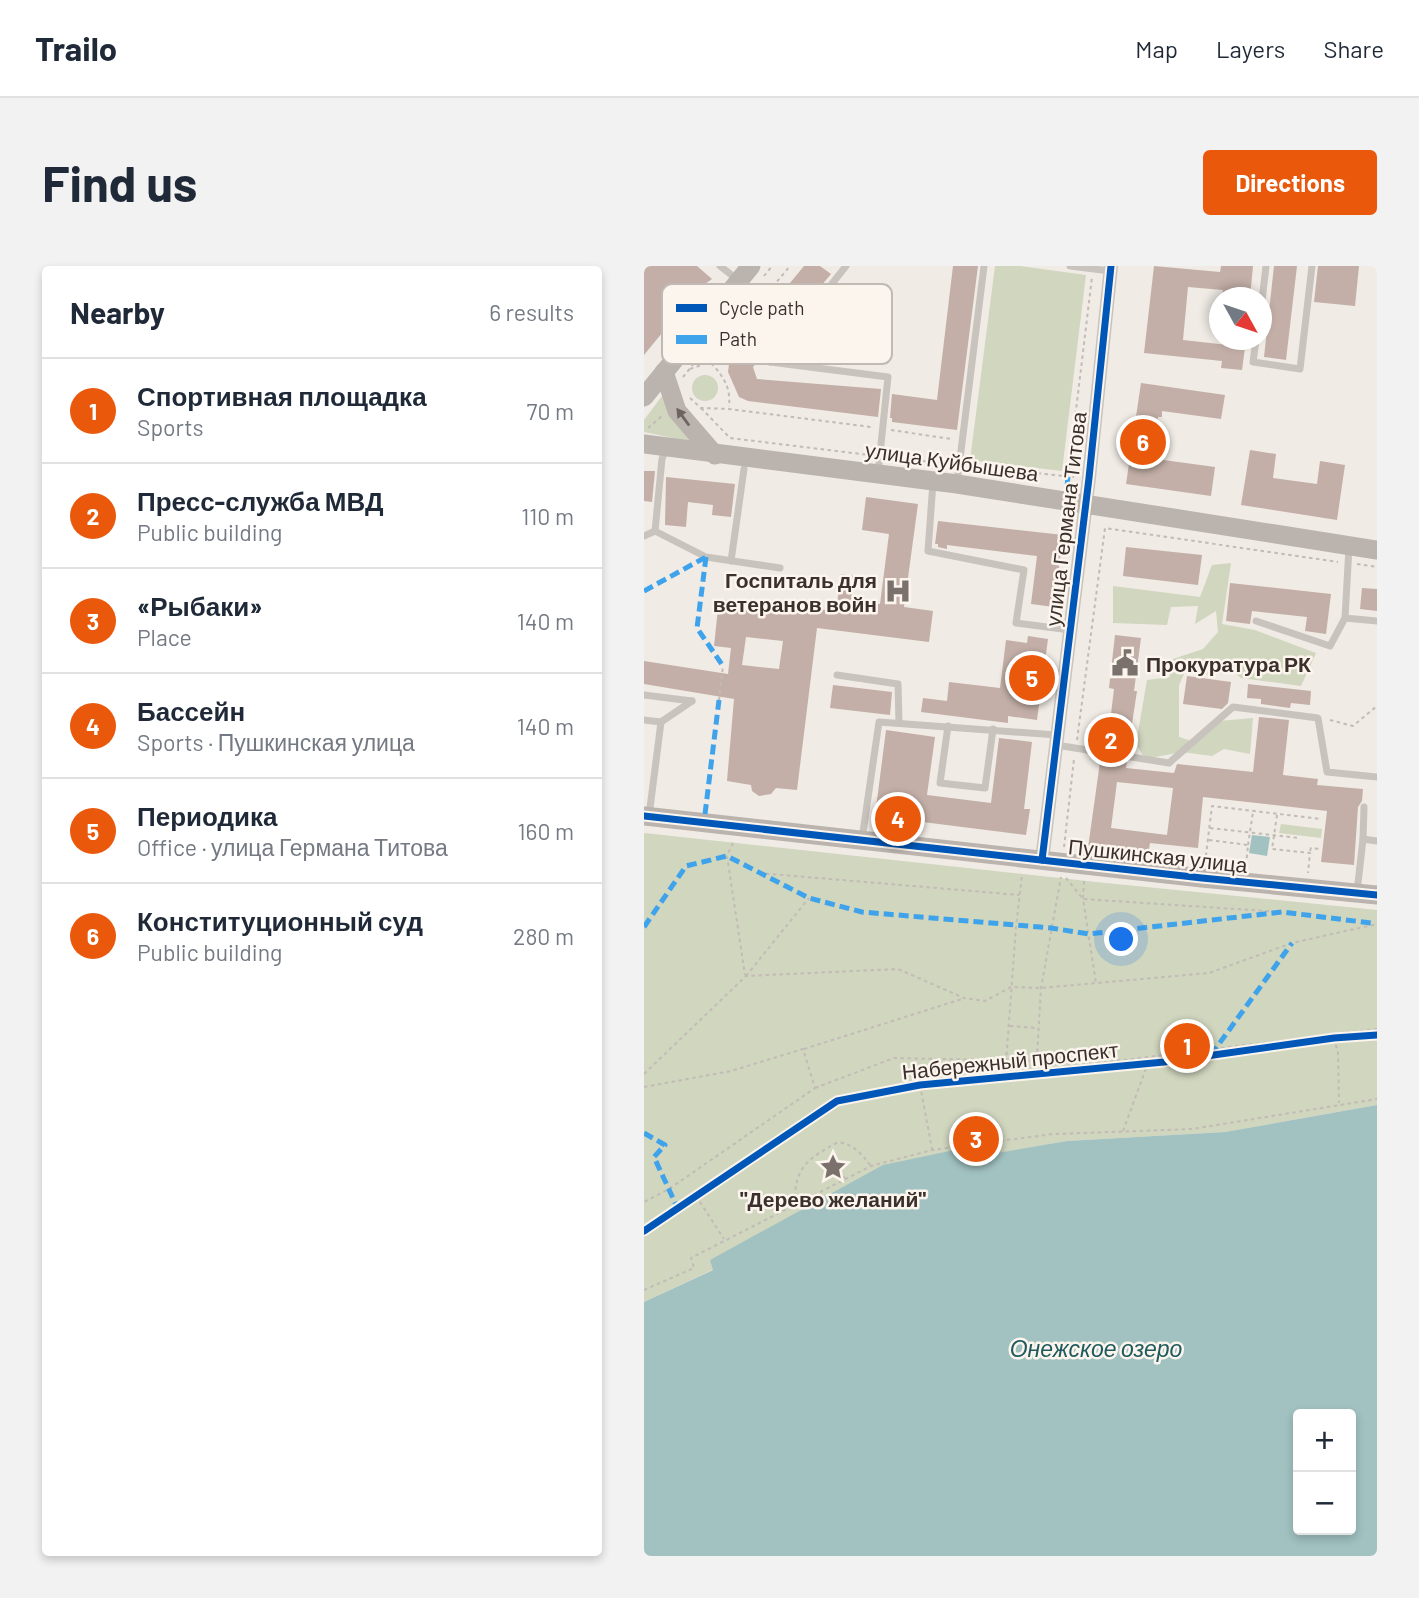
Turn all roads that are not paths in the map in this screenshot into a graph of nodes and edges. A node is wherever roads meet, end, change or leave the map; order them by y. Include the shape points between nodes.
1 (720, 266) edge
2 (846, 266) edge
3 (984, 266) edge
4 (1070, 266) edge
5 (1266, 266) edge
6 (1312, 266) edge
7 (1110, 269) edge
8 (751, 274) edge
9 (832, 284) edge
10 (1264, 287) edge
11 (1255, 350) edge
12 (682, 364) edge
13 (786, 364) edge
14 (674, 374) junction
15 (644, 397) edge
16 (646, 436) edge
17 (666, 449) junction
18 (715, 455) junction
19 (879, 464) junction
20 (744, 469) dead end
21 (958, 474) junction
22 (934, 481) junction
23 (1085, 503) junction
24 (655, 531) junction
25 (644, 536) edge
26 (1377, 550) edge
27 (1348, 555) junction
28 (731, 561) junction
29 (780, 568) dead end
30 (1345, 618) junction
31 (1256, 621) dead end
32 (1377, 621) edge
33 (1070, 630) junction
34 (837, 675) dead end
35 (644, 695) edge
36 (644, 720) edge
37 (661, 722) junction
38 (899, 723) junction
39 (948, 726) junction
40 (993, 729) junction
41 (1057, 740) junction
42 (1377, 777) edge
43 (1364, 807) dead end
44 (646, 816) edge
45 (1363, 839) junction
46 (862, 840) junction
47 (1377, 841) edge
48 (1042, 860) junction
49 (1357, 893) junction
50 (1377, 895) edge

1 - 8 lane
2 - 9 lane
3 - 21 lane
4 - 7 lane
5 - 10 lane
6 - 11 lane via 1300,369 1253,362
7 - 23 street, улица Германа Титова
12 - 14 main road
13 - 19 lane via 888,377
14 - 15 main road
18 -> 14 main road via 675,406
16 - 17 main road, улица Куйбышева
17 - 18 main road, улица Куйбышева
17 - 24 lane
18 - 19 main road, улица Куйбышева
19 - 22 main road, улица Куйбышева
20 - 28 lane
21 - 22 main road, улица Куйбышева
21 - 23 main road, улица Куйбышева
22 - 33 lane via 928,551 1024,570 1016,623
23 - 27 main road, улица Куйбышева
23 - 33 street, улица Германа Титова
24 - 25 lane
24 - 28 lane via 706,558
26 - 27 main road, улица Куйбышева
27 - 30 lane
28 - 29 lane
30 - 31 lane via 1330,646
30 - 32 lane
33 - 41 street, улица Германа Титова
34 - 38 lane via 898,684
35 - 37 lane via 692,701
36 - 37 lane
37 - 44 lane
38 - 39 lane
38 - 46 lane via 879,722
39 - 40 lane
39 - 40 lane via 940,783 985,788
40 - 41 lane
41 - 42 lane via 1076,748 1169,763 1233,706 1318,718 1327,772
41 - 48 street, улица Германа Титова
43 - 45 lane
44 - 46 main road, Пушкинская улица
45 - 47 lane
45 - 49 lane
46 - 48 main road, Пушкинская улица
48 - 49 main road, Пушкинская улица
49 - 50 main road, Пушкинская улица

